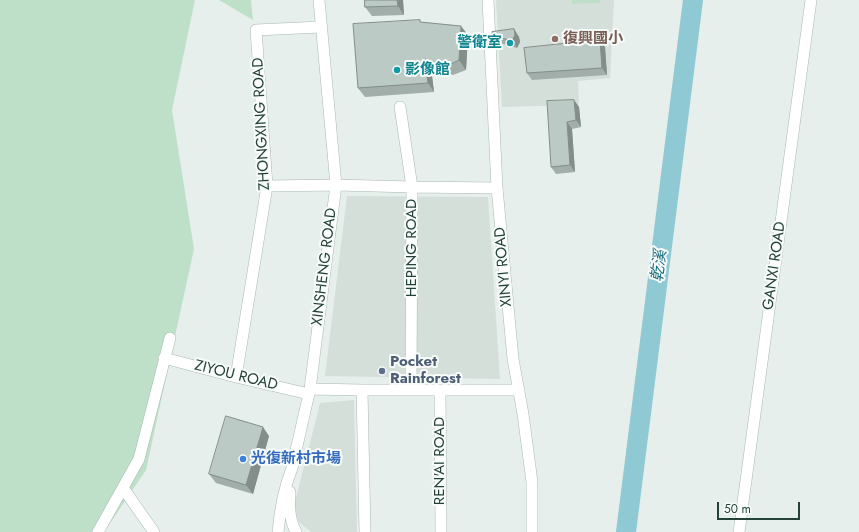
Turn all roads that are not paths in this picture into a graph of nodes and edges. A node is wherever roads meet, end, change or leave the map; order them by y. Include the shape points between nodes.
1 (319, 0) edge
2 (488, 0) edge
3 (811, 0) edge
4 (321, 27) junction
5 (400, 106) dead end
6 (336, 185) junction
7 (267, 186) junction
8 (412, 187) junction
9 (497, 188) junction
10 (170, 338) dead end
11 (164, 358) junction
12 (236, 377) junction
13 (362, 390) junction
14 (411, 390) junction
15 (440, 390) junction
16 (518, 390) junction
17 (310, 392) junction
18 (292, 468) junction
19 (123, 488) junction
20 (98, 532) edge
21 (154, 532) edge
22 (278, 532) edge
23 (296, 532) edge
24 (365, 532) edge
25 (441, 532) edge
26 (532, 532) edge
27 (739, 532) edge

1 - 4 street, XINSHENG ROAD
2 - 9 street, XINYI ROAD
3 - 27 street, GANXI ROAD
4 - 6 street, XINSHENG ROAD
4 - 7 street, ZHONGXING ROAD via 256,30
5 - 8 street, HEPING ROAD
6 - 7 street
6 - 8 street
6 - 17 street, XINSHENG ROAD
7 - 12 street, ZHONGXING ROAD
8 - 9 street
8 - 14 street, HEPING ROAD
9 - 16 street, XINYI ROAD
10 - 11 street
11 - 12 street, ZIYOU ROAD
11 - 19 street via 139,459
12 - 17 street, ZIYOU ROAD
13 - 14 street, ZIYOU ROAD
13 - 17 street, ZIYOU ROAD
13 - 24 street
14 - 15 street, ZIYOU ROAD
15 - 16 street, ZIYOU ROAD
15 - 25 street, REN'AI ROAD
16 - 26 street, XINYI ROAD via 532,482
17 - 18 street, XINSHENG ROAD
18 - 22 street via 280,512
18 - 23 street, XINSHENG ROAD via 289,504 291,523
19 - 20 street
19 - 21 street

